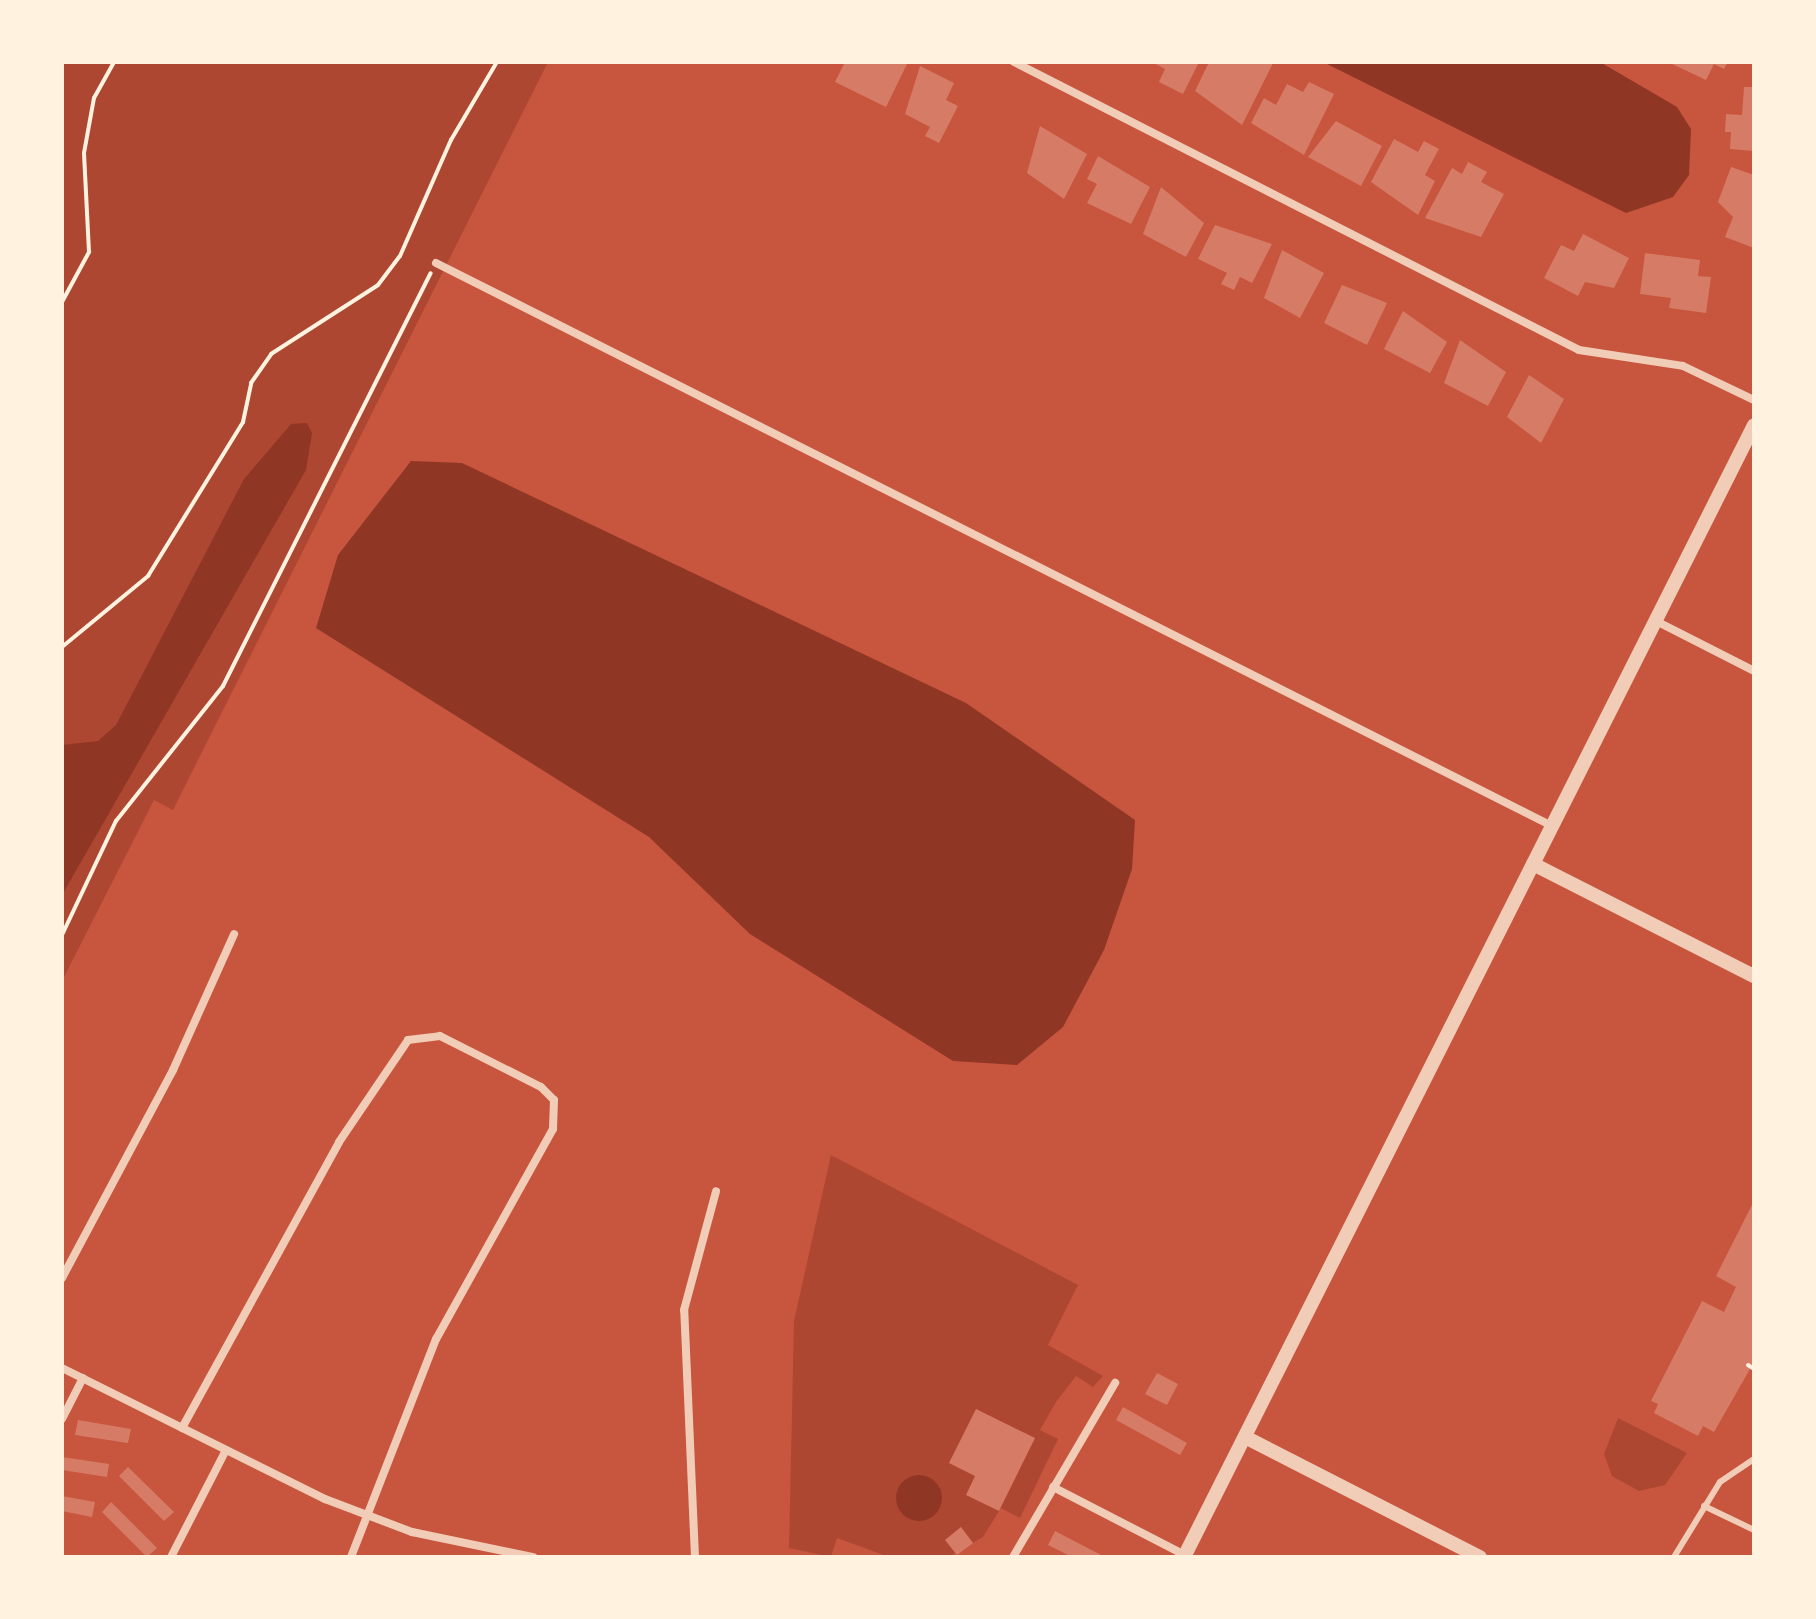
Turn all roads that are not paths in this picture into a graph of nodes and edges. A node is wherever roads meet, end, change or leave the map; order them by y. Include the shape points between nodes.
1 (1014, 62) edge
2 (436, 263) road end
3 (1754, 400) edge
4 (1754, 425) edge
5 (1656, 621) junction
6 (1754, 671) edge
7 (1552, 826) junction
8 (1533, 864) junction
9 (234, 934) dead end
10 (1754, 976) edge
11 (716, 1191) dead end
12 (62, 1278) edge
13 (62, 1368) edge
14 (83, 1378) junction
15 (1115, 1383) dead end
16 (62, 1419) edge
17 (182, 1428) junction
18 (1245, 1437) junction
19 (226, 1450) junction
20 (1754, 1459) edge
21 (1053, 1487) junction
22 (1704, 1506) junction
23 (368, 1515) junction
24 (1754, 1530) edge
25 (1185, 1556) edge
26 (1678, 1556) edge
27 (171, 1557) edge
28 (351, 1557) edge
29 (533, 1557) edge
30 (695, 1557) edge
31 (1013, 1557) edge
32 (1480, 1557) edge

1 - 3 street via 1579,350 1683,366
2 - 7 street
4 - 5 street
5 - 6 street
5 - 7 street
7 - 8 street
8 - 10 street
8 - 18 street
9 - 12 street via 134,1148
11 - 30 street via 684,1310
13 - 14 street
14 - 16 street
14 - 17 street
15 - 21 street
17 - 19 street
17 - 23 street via 384,1072 408,1040 440,1036 541,1087 558,1114 436,1339
18 - 25 street
18 - 32 street
19 - 23 street
19 - 27 street
20 - 22 lane via 1720,1482
21 - 25 street
21 - 31 street
22 - 24 lane
22 - 26 lane
23 - 28 street
23 - 29 street

